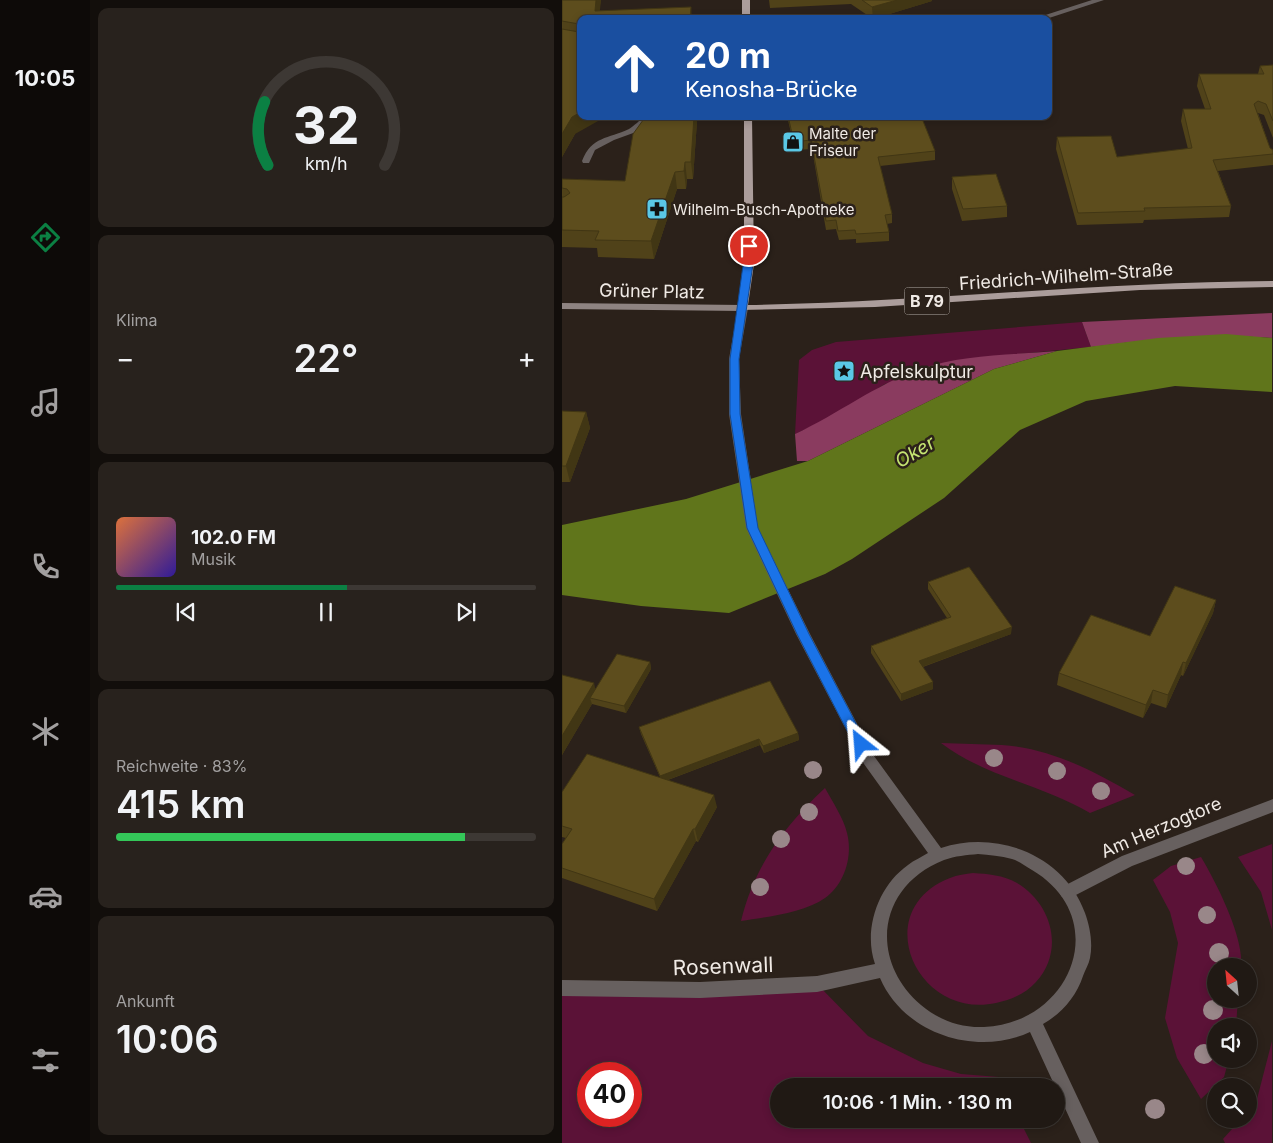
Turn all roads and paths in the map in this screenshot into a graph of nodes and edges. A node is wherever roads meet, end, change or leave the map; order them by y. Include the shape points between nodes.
1 (746, 0) edge
2 (1100, 0) edge
3 (746, 15) edge
4 (1050, 15) edge
5 (645, 120) edge
6 (748, 120) edge
7 (586, 161) dead end
8 (1272, 284) edge
9 (562, 306) edge
10 (742, 308) junction
11 (1272, 805) edge
12 (938, 855) junction
13 (1067, 892) junction
14 (883, 970) junction
15 (562, 988) edge
16 (1034, 1023) junction
17 (1090, 1143) edge

1 - 3 main road
2 - 4 street
5 - 7 street via 633,130 591,149
6 - 10 main road via 749,264
8 - 10 main road, Friedrich-Wilhelm-Straße / B 79 via 1120,287 816,308
9 - 10 main road, Grüner Platz
10 - 12 street via 734,359 735,414 752,528 869,760
11 - 13 street, Am Herzogtore via 1127,861
12 - 13 street via 978,848 1018,855 1037,864
12 - 14 street via 904,877 882,911 878,950
13 - 16 street via 1079,914 1084,938 1082,964 1073,987 1056,1008
14 - 15 street, Rosenwall via 817,984 700,990
14 - 16 street via 895,991 912,1009 933,1024 958,1033 1010,1033
16 - 17 street

